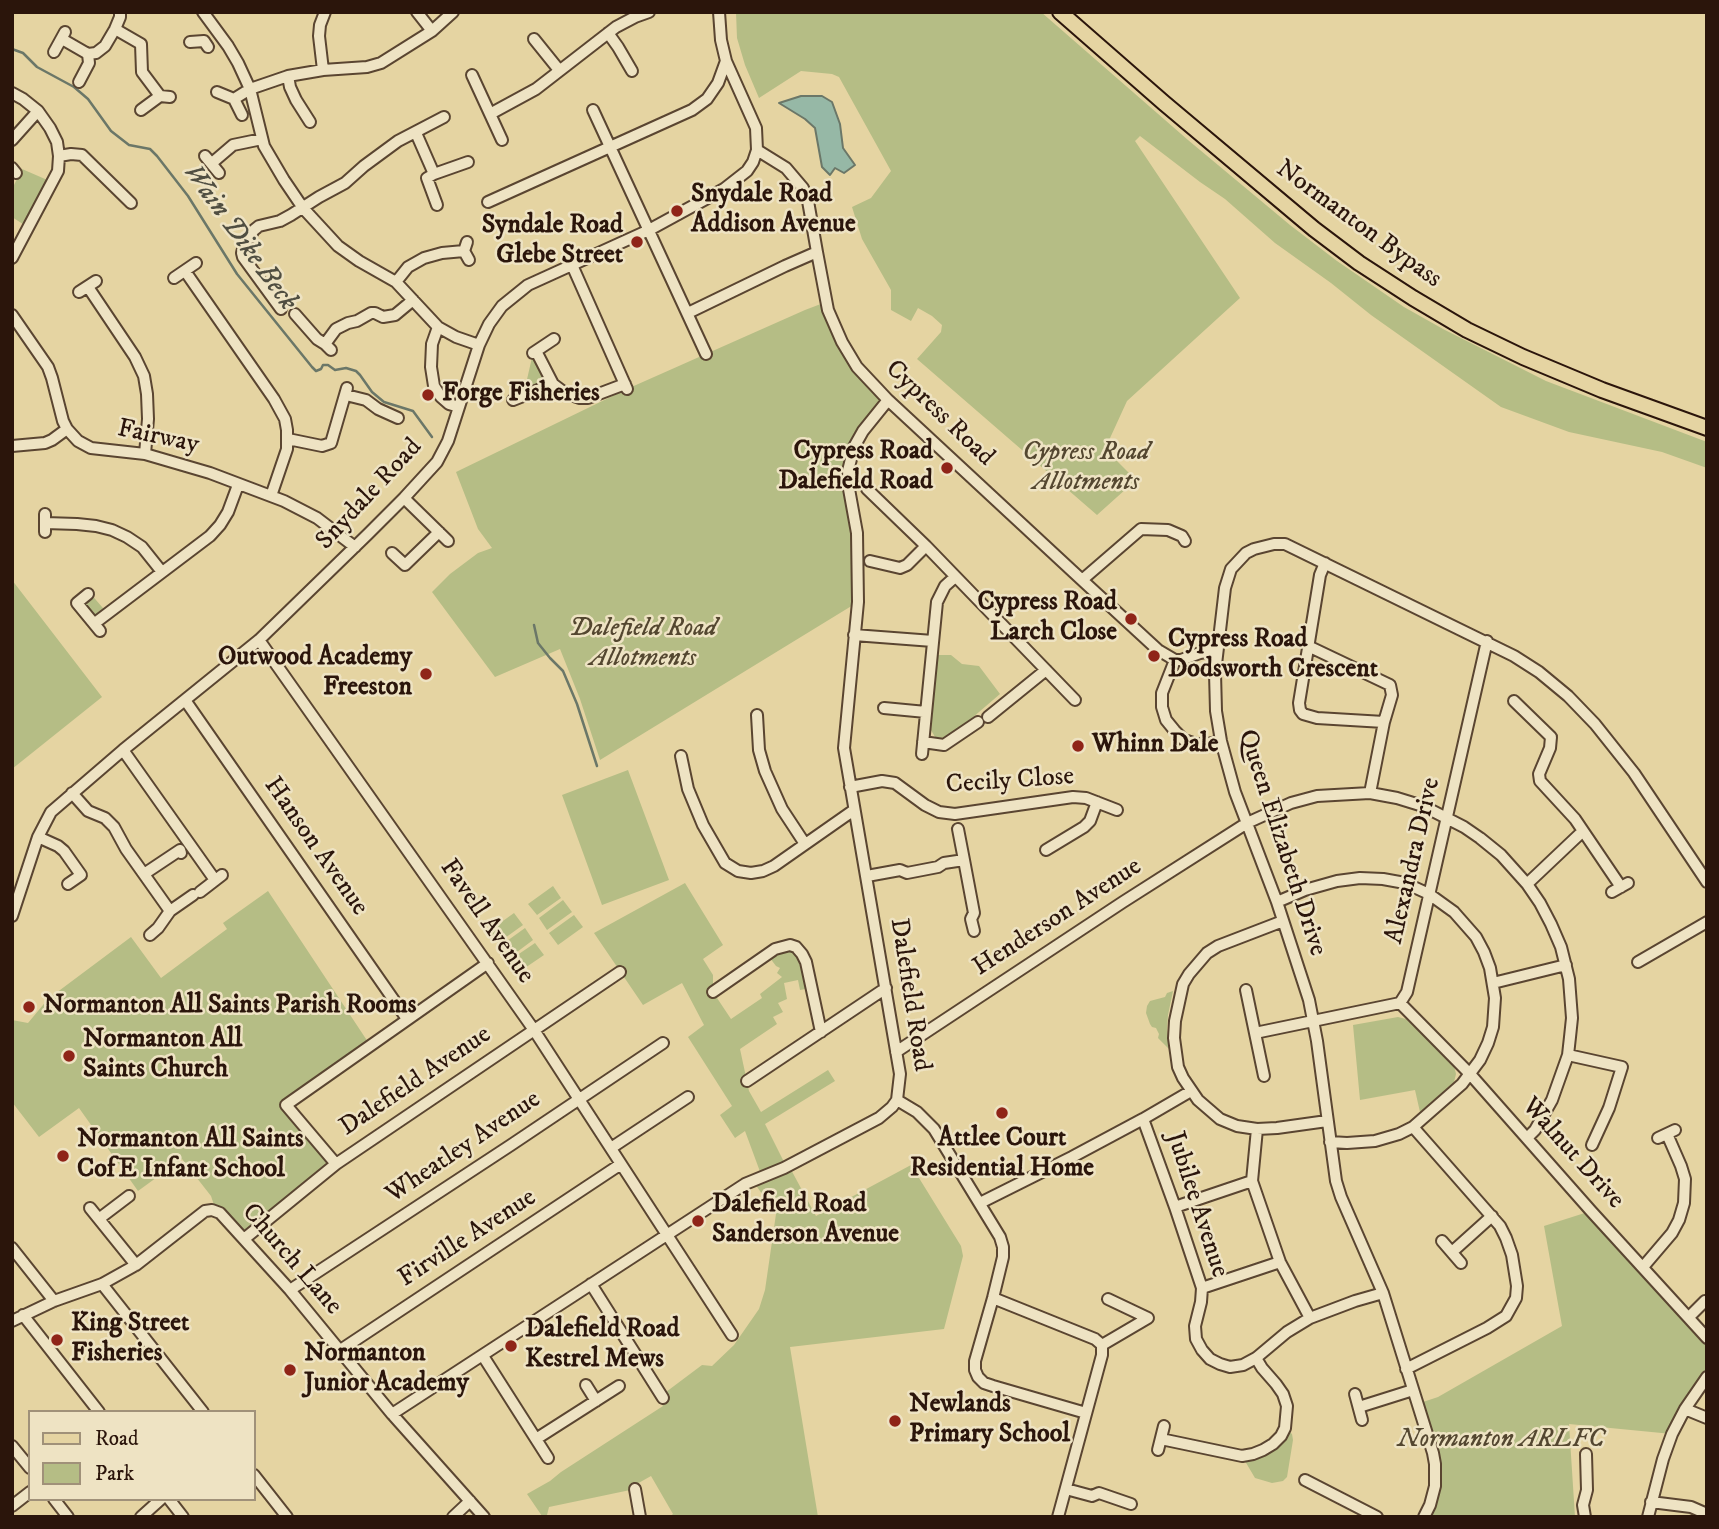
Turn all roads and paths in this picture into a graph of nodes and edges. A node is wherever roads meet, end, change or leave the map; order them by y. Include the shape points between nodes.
1 (120, 12) edge
2 (325, 12) edge
3 (417, 12) edge
4 (453, 12) edge
5 (649, 12) edge
6 (719, 12) edge
7 (1060, 12) edge
8 (207, 13) edge
9 (115, 29) junction
10 (217, 30) junction
11 (432, 31) junction
12 (608, 33) junction
13 (534, 39) dead end
14 (190, 42) dead end
15 (54, 52) dead end
16 (88, 54) junction
17 (726, 61) junction
18 (323, 70) junction
19 (559, 70) junction
20 (632, 71) dead end
21 (472, 75) dead end
22 (288, 76) junction
23 (79, 82) dead end
24 (250, 89) junction
25 (217, 92) dead end
26 (12, 93) edge
27 (234, 99) junction
28 (141, 110) dead end
29 (593, 110) dead end
30 (38, 111) junction
31 (308, 114) dead end
32 (490, 114) junction
33 (242, 115) dead end
34 (444, 117) dead end
35 (415, 133) junction
36 (262, 139) junction
37 (12, 140) edge
38 (502, 140) dead end
39 (611, 147) junction
40 (757, 150) junction
41 (59, 156) junction
42 (468, 162) dead end
43 (219, 173) dead end
44 (434, 174) junction
45 (488, 202) dead end
46 (131, 203) dead end
47 (437, 205) dead end
48 (303, 208) junction
49 (237, 230) dead end
50 (649, 230) junction
51 (248, 237) junction
52 (467, 251) dead end
53 (817, 252) junction
54 (12, 258) edge
55 (196, 263) dead end
56 (572, 265) junction
57 (185, 271) junction
58 (174, 278) dead end
59 (396, 282) junction
60 (88, 286) dead end
61 (413, 300) junction
62 (281, 309) dead end
63 (688, 313) junction
64 (295, 314) dead end
65 (12, 315) edge
66 (438, 327) junction
67 (555, 339) dead end
68 (479, 345) junction
69 (706, 354) dead end
70 (553, 384) junction
71 (515, 396) dead end
72 (888, 400) junction
73 (460, 407) junction
74 (398, 418) dead end
75 (1707, 428) edge
76 (66, 429) junction
77 (288, 439) junction
78 (12, 446) edge
79 (145, 454) junction
80 (238, 485) junction
81 (867, 489) dead end
82 (271, 496) junction
83 (404, 498) junction
84 (45, 523) dead end
85 (439, 532) junction
86 (448, 541) dead end
87 (1185, 541) dead end
88 (926, 546) junction
89 (355, 547) junction
90 (392, 553) dead end
91 (870, 561) dead end
92 (1325, 563) junction
93 (162, 572) junction
94 (955, 577) junction
95 (1082, 580) junction
96 (88, 594) dead end
97 (855, 635) junction
98 (259, 640) junction
99 (1487, 641) junction
100 (933, 642) junction
101 (1308, 646) junction
102 (1217, 650) junction
103 (1175, 660) junction
104 (1046, 670) junction
105 (185, 700) junction
106 (1075, 700) dead end
107 (1514, 701) dead end
108 (890, 712) dead end
109 (926, 712) junction
110 (757, 716) dead end
111 (1384, 722) junction
112 (1221, 741) junction
113 (123, 750) junction
114 (681, 756) dead end
115 (850, 787) junction
116 (72, 793) junction
117 (1370, 793) junction
118 (1097, 802) junction
119 (854, 810) junction
120 (1117, 810) dead end
121 (1447, 817) junction
122 (1247, 822) junction
123 (958, 829) dead end
124 (1583, 831) junction
125 (38, 837) junction
126 (805, 844) junction
127 (1046, 850) dead end
128 (181, 853) dead end
129 (964, 860) junction
130 (144, 874) junction
131 (867, 876) junction
132 (1707, 882) edge
133 (68, 884) dead end
134 (1527, 884) junction
135 (1620, 887) dead end
136 (1429, 894) junction
137 (1277, 902) junction
138 (170, 911) junction
139 (12, 916) edge
140 (1283, 921) junction
141 (1707, 922) edge
142 (974, 931) dead end
143 (150, 935) dead end
144 (1638, 962) dead end
145 (488, 963) junction
146 (1566, 965) junction
147 (620, 972) dead end
148 (1493, 983) junction
149 (886, 988) junction
150 (1246, 990) dead end
151 (713, 992) dead end
152 (1400, 1003) junction
153 (407, 1019) junction
154 (1314, 1020) junction
155 (534, 1030) junction
156 (821, 1032) junction
157 (1255, 1033) junction
158 (663, 1043) dead end
159 (896, 1052) junction
160 (1568, 1055) junction
161 (1469, 1074) junction
162 (1264, 1076) dead end
163 (747, 1081) dead end
164 (1191, 1091) junction
165 (688, 1097) dead end
166 (579, 1099) junction
167 (897, 1100) junction
168 (1143, 1119) junction
169 (1327, 1121) junction
170 (1413, 1126) junction
171 (1257, 1129) junction
172 (1667, 1134) dead end
173 (1527, 1138) junction
174 (1330, 1142) junction
175 (1592, 1145) dead end
176 (611, 1147) junction
177 (336, 1164) junction
178 (621, 1164) junction
179 (1252, 1181) junction
180 (129, 1196) dead end
181 (980, 1203) junction
182 (1175, 1207) junction
183 (90, 1208) dead end
184 (1492, 1216) junction
185 (100, 1220) junction
186 (667, 1235) junction
187 (244, 1239) junction
188 (1442, 1241) dead end
189 (12, 1248) edge
190 (1452, 1252) junction
191 (1280, 1262) junction
192 (1461, 1263) dead end
193 (136, 1265) junction
194 (1643, 1267) junction
195 (102, 1284) junction
196 (591, 1284) junction
197 (1202, 1288) junction
198 (290, 1290) junction
199 (1383, 1293) junction
200 (993, 1298) junction
201 (1108, 1299) dead end
202 (54, 1301) junction
203 (1705, 1301) edge
204 (23, 1315) junction
205 (1689, 1317) junction
206 (1310, 1318) junction
207 (12, 1321) edge
208 (732, 1335) dead end
209 (1707, 1338) edge
210 (1102, 1345) junction
211 (339, 1351) junction
212 (483, 1356) junction
213 (1256, 1358) junction
214 (1406, 1370) junction
215 (1707, 1377) edge
216 (586, 1385) dead end
217 (619, 1386) dead end
218 (1413, 1390) junction
219 (1355, 1394) dead end
220 (663, 1398) dead end
221 (596, 1401) junction
222 (1359, 1407) junction
223 (1685, 1409) junction
224 (97, 1410) edge
225 (201, 1410) edge
226 (1086, 1413) junction
227 (392, 1414) junction
228 (1707, 1418) edge
229 (1362, 1420) dead end
230 (1164, 1426) dead end
231 (536, 1439) junction
232 (12, 1446) edge
233 (1586, 1454) dead end
234 (548, 1458) dead end
235 (28, 1466) edge
236 (256, 1478) edge
237 (1305, 1480) dead end
238 (635, 1489) dead end
239 (1066, 1489) junction
240 (28, 1494) edge
241 (56, 1501) edge
242 (159, 1501) edge
243 (171, 1501) edge
244 (470, 1501) junction
245 (1651, 1502) junction
246 (1131, 1504) dead end
247 (12, 1506) edge
248 (1707, 1514) edge
249 (68, 1517) edge
250 (141, 1517) edge
251 (183, 1517) edge
252 (287, 1517) edge
253 (453, 1517) edge
254 (484, 1517) edge
255 (640, 1517) edge
256 (1058, 1517) edge
257 (1377, 1517) edge
258 (1424, 1517) edge
259 (1585, 1517) edge
260 (1648, 1517) edge

1 - 9 street
2 - 18 street via 319,36
3 - 11 street
4 - 11 street
5 - 12 street
6 - 17 street
7 - 75 main road, Normanton Bypass via 1304,221 1413,298 1523,358
8 - 10 street
9 - 16 street via 105,47
9 - 28 street via 141,44 142,72 165,97
10 - 14 street via 206,44
10 - 24 street
11 - 18 street via 381,63
12 - 19 street
12 - 20 street
13 - 19 street
15 - 16 street via 63,35
16 - 23 street via 89,63
17 - 39 street via 707,99
17 - 40 street via 756,128
18 - 22 street
19 - 32 street via 526,96
21 - 32 street
22 - 24 street
22 - 31 street via 296,100
24 - 27 street
24 - 36 street
25 - 27 street
26 - 30 street
27 - 33 street
29 - 39 street
30 - 37 street
30 - 41 street via 57,142
32 - 38 street
34 - 35 street
35 - 44 street
35 - 48 street
36 - 43 street via 233,145 209,160
36 - 48 street
39 - 45 street
39 - 50 street
40 - 50 street, Snydale Road via 747,171 733,183
40 - 53 street, Cypress Road via 786,167 803,188
41 - 46 street via 82,155
41 - 54 street via 58,171
42 - 44 street
44 - 47 street via 427,178
48 - 51 street via 259,226
48 - 59 street via 338,246
49 - 51 street
50 - 56 street, Snydale Road
50 - 63 street
51 - 62 street via 243,257
52 - 59 street via 424,258 408,267
53 - 63 street
53 - 72 street, Cypress Road via 826,302 842,342
55 - 57 street
56 - 68 street, Snydale Road via 515,294 489,324
56 - 70 street via 626,386 580,398
57 - 58 street
57 - 77 street via 274,399 285,419
59 - 61 street
60 - 79 street via 144,376 148,394
61 - 64 street via 395,315 371,313 336,329 328,347
61 - 66 street
63 - 69 street
65 - 76 street via 48,367
66 - 68 street
66 - 73 street via 432,344 434,386 449,404
67 - 70 street via 535,352
68 - 73 street, Snydale Road
70 - 71 street
72 - 95 street, Cypress Road
72 - 97 street, Dalefield Road via 863,430 848,471 858,549
73 - 83 street, Snydale Road via 437,462
74 - 77 street via 346,392 331,443 322,446
76 - 78 street via 45,443
76 - 79 street, Fairway via 91,448
77 - 82 street
79 - 80 street, Fairway
80 - 82 street, Fairway
80 - 93 street via 220,525
81 - 88 street
82 - 89 street, Fairway via 317,517
83 - 85 street
83 - 89 street, Snydale Road
84 - 93 street via 112,530 142,547
85 - 86 street
85 - 90 street via 405,565
87 - 95 street via 1168,530 1141,529
88 - 91 street via 900,568
88 - 94 street
89 - 98 street, Snydale Road
92 - 99 street, Queen Elizabeth Drive
92 - 101 street
92 - 102 street, Queen Elizabeth Drive via 1285,544 1246,553 1227,578
93 - 96 street via 98,627 77,603
94 - 100 street via 937,602
94 - 104 street
95 - 103 street, Cypress Road via 1158,650
97 - 100 street
97 - 115 street, Dalefield Road via 844,748
98 - 105 street, Snydale Road
98 - 145 street, Favell Avenue
99 - 121 street, Alexandra Drive
99 - 132 street, Queen Elizabeth Drive via 1539,672 1595,724
100 - 109 street
101 - 111 street via 1390,685 1392,695
101 - 111 street via 1299,703 1303,714
102 - 103 street
102 - 112 street, Queen Elizabeth Drive via 1215,696
103 - 112 street via 1162,693 1166,720 1184,740 1196,744
104 - 106 street
104 - 109 street via 944,745 923,748
105 - 113 street, Snydale Road
105 - 153 street, Hanson Avenue
107 - 124 street via 1551,737 1540,780
108 - 109 street
110 - 126 street via 765,771
111 - 117 street
112 - 122 street, Queen Elizabeth Drive
113 - 116 street, Snydale Road
113 - 138 street via 218,878
114 - 126 street via 695,807 725,863 738,871 763,871
115 - 118 street, Cecily Close via 895,783 939,813 954,814 1073,797
115 - 119 street, Dalefield Road
116 - 125 street, Snydale Road via 51,812
116 - 130 street via 88,811 110,822
117 - 121 street, Henderson Avenue via 1397,797
117 - 122 street, Henderson Avenue via 1317,796
118 - 120 street, Cecily Close
118 - 127 street, Cecily Close via 1084,827
119 - 126 street
119 - 131 street, Dalefield Road
121 - 134 street, Henderson Avenue via 1502,855
121 - 136 street, Alexandra Drive
122 - 137 street, Queen Elizabeth Drive
122 - 159 street, Henderson Avenue
123 - 129 street
124 - 134 street
124 - 135 street
125 - 133 street via 64,851 81,875
125 - 139 street, Snydale Road
128 - 130 street
129 - 131 street via 908,873 900,870
129 - 142 street
130 - 138 street
131 - 149 street, Dalefield Road
134 - 146 street, Henderson Avenue via 1551,924
136 - 137 street via 1405,883 1360,878 1321,885
136 - 148 street via 1454,912 1476,937
136 - 152 street, Alexandra Drive via 1407,992
137 - 140 street, Queen Elizabeth Drive
138 - 143 street
140 - 154 street, Queen Elizabeth Drive
140 - 164 street via 1218,946 1196,964 1183,984 1174,1038 1178,1067
141 - 144 street
145 - 153 street
145 - 155 street, Favell Avenue
146 - 148 street
146 - 160 street, Henderson Avenue via 1572,1018
147 - 155 street, Dalefield Avenue
148 - 161 street via 1493,1027
149 - 156 street
149 - 159 street, Dalefield Road
150 - 157 street
151 - 156 street via 775,949 796,947 806,962
152 - 154 street
152 - 161 street, Walnut Drive
153 - 177 street via 286,1105
154 - 157 street
154 - 169 street, Queen Elizabeth Drive
155 - 166 street, Favell Avenue
155 - 177 street, Dalefield Avenue
156 - 163 street
157 - 162 street
158 - 166 street, Wheatley Avenue
159 - 167 street, Dalefield Road via 900,1074
160 - 173 street, Henderson Avenue via 1552,1100
160 - 175 street via 1622,1067
161 - 170 street
161 - 173 street, Walnut Drive
164 - 168 street
164 - 171 street via 1220,1119
165 - 176 street
166 - 176 street, Favell Avenue
166 - 198 street, Wheatley Avenue
167 - 181 street via 934,1129
167 - 186 street, Dalefield Road via 879,1118 745,1184
168 - 181 street
168 - 182 street, Jubilee Avenue
169 - 171 street
169 - 174 street, Queen Elizabeth Drive
170 - 174 street via 1375,1141
170 - 184 street
171 - 179 street
172 - 194 street via 1685,1179 1684,1203 1672,1233
173 - 194 street, Walnut Drive
174 - 199 street, Queen Elizabeth Drive via 1341,1197
176 - 178 street, Favell Avenue
177 - 187 street, Dalefield Avenue
178 - 186 street, Favell Avenue
178 - 211 street, Firville Avenue
179 - 182 street
179 - 191 street
180 - 185 street
181 - 200 street via 1003,1247
182 - 197 street, Jubilee Avenue
183 - 185 street
184 - 190 street
184 - 214 street via 1512,1255 1517,1286 1512,1307 1496,1323
185 - 193 street
186 - 196 street, Dalefield Road
186 - 208 street, Favell Avenue
187 - 193 street, Church Lane via 223,1215 208,1210
187 - 198 street, Church Lane
188 - 190 street
189 - 202 street
190 - 192 street
191 - 197 street
191 - 206 street
193 - 195 street, Church Lane
194 - 205 street, Walnut Drive
195 - 202 street, Church Lane
195 - 225 street
196 - 212 street, Dalefield Road
196 - 220 street
197 - 213 street, Jubilee Avenue via 1195,1326 1202,1350 1210,1359 1230,1367
198 - 211 street, Church Lane
199 - 206 street, Jubilee Avenue
199 - 214 street, Queen Elizabeth Drive
200 - 210 street
200 - 226 street via 975,1361 978,1377 993,1386
201 - 210 street via 1149,1318
202 - 204 street, Church Lane
203 - 205 street
204 - 207 street, Church Lane
204 - 224 street
205 - 209 street, Walnut Drive
206 - 213 street, Jubilee Avenue
210 - 226 street
211 - 227 street, Church Lane
212 - 227 street, Dalefield Road
212 - 231 street
213 - 230 street via 1287,1406 1285,1428 1272,1444 1242,1456 1160,1444
214 - 218 street, Queen Elizabeth Drive
215 - 223 street
216 - 221 street
217 - 221 street
218 - 222 street
218 - 258 street, Queen Elizabeth Drive via 1436,1464 1433,1496
219 - 222 street
221 - 231 street
222 - 229 street
223 - 228 street
223 - 245 street via 1672,1434
226 - 239 street
227 - 244 street, Church Lane
231 - 234 street
232 - 235 street
233 - 259 street
236 - 252 street
237 - 257 street
238 - 255 street
239 - 246 street via 1092,1496 1099,1493
239 - 256 street
240 - 247 street
241 - 249 street
242 - 250 street
243 - 251 street
244 - 253 street
244 - 254 street, Church Lane
245 - 248 street
245 - 260 street

